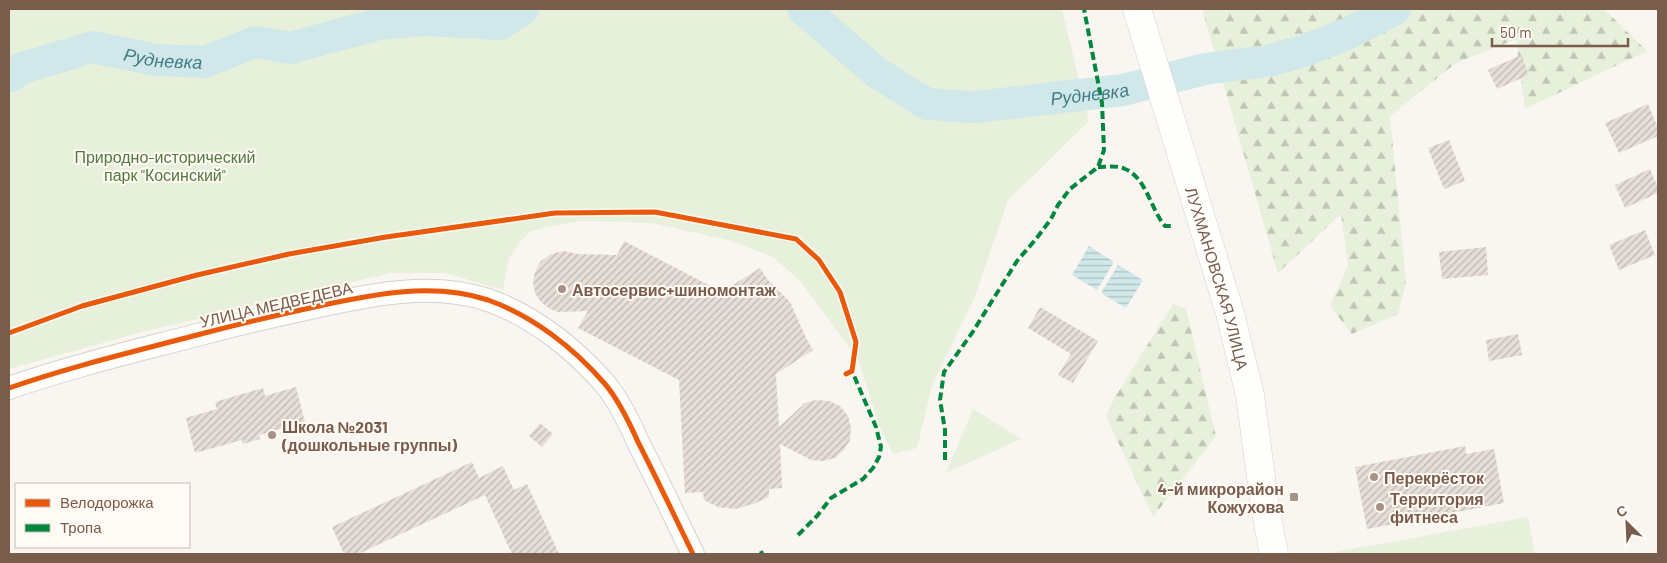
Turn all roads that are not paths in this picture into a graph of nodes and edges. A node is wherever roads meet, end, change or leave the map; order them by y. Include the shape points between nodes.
1 (1137, 9) edge
2 (9, 388) edge
3 (692, 554) edge
4 (1274, 554) edge

1 - 4 street, ЛУХМАНОВСКАЯ УЛИЦА via 1230,313 1250,394 1264,507
2 - 3 street, УЛИЦА МЕДВЕДЕВА via 137,350 361,297 422,291 487,300 526,317 574,351 607,385 635,435

